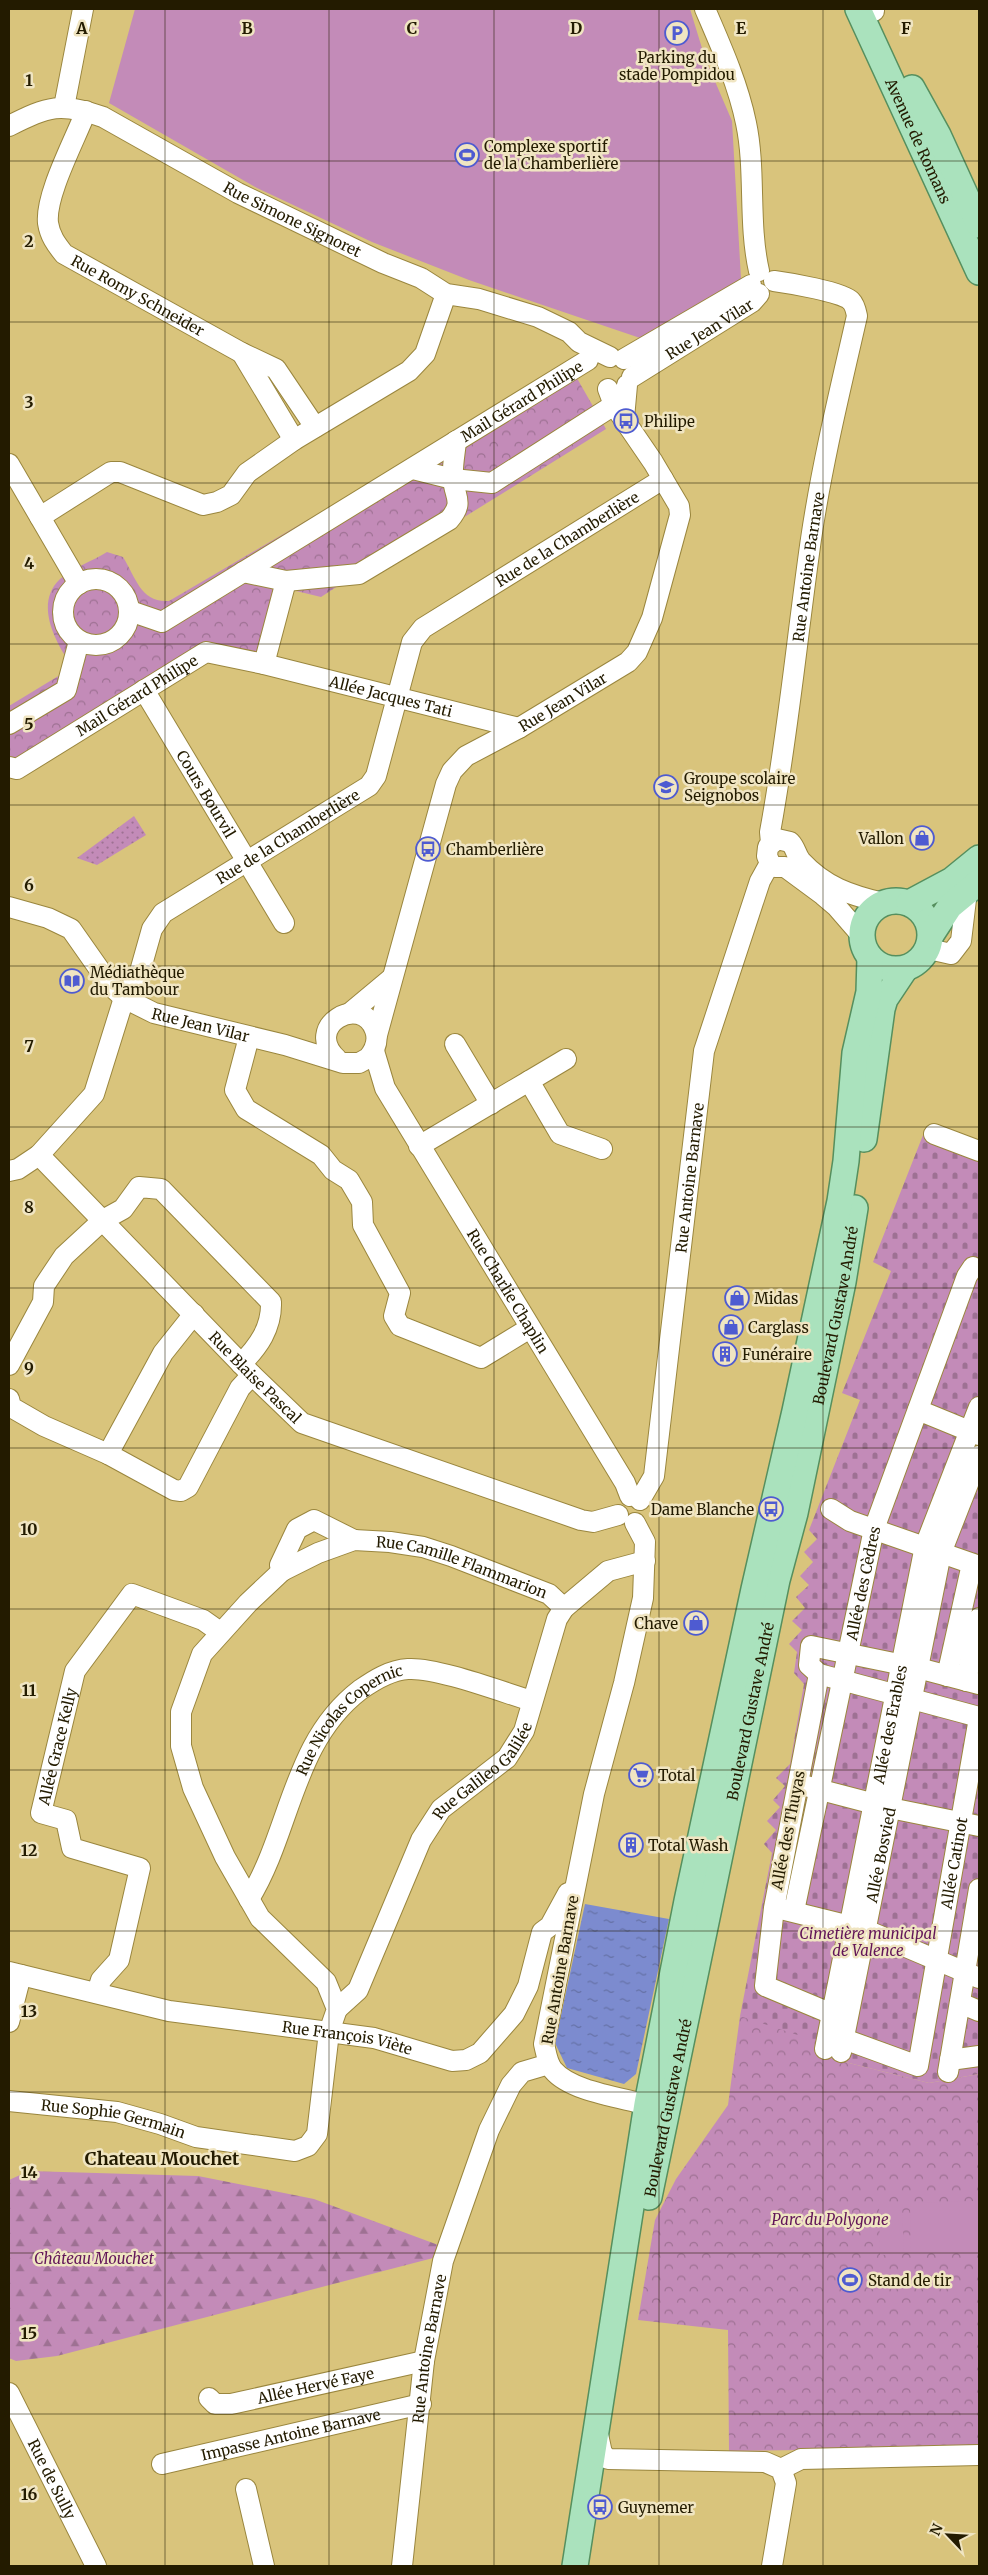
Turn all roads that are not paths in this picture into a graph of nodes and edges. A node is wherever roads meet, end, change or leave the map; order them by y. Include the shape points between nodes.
1 (83, 9) edge
2 (705, 9) edge
3 (848, 9) edge
4 (870, 9) edge
5 (884, 64) junction
6 (64, 107) junction
7 (86, 112) junction
8 (9, 126) edge
9 (979, 225) edge
10 (979, 272) edge
11 (761, 283) junction
12 (446, 294) junction
13 (242, 353) junction
14 (610, 377) junction
15 (315, 427) junction
16 (294, 440) junction
17 (456, 441) junction
18 (9, 464) edge
19 (413, 469) junction
20 (453, 479) junction
21 (663, 479) junction
22 (40, 517) junction
23 (243, 572) junction
24 (286, 581) junction
25 (79, 584) junction
26 (130, 611) junction
27 (80, 641) junction
28 (264, 664) junction
29 (144, 690) junction
30 (397, 698) junction
31 (9, 724) edge
32 (519, 728) junction
33 (9, 767) edge
34 (781, 854) junction
35 (979, 858) edge
36 (246, 862) junction
37 (973, 886) edge
38 (909, 903) junction
39 (883, 904) junction
40 (9, 907) edge
41 (284, 922) dead end
42 (930, 942) junction
43 (866, 947) junction
44 (905, 969) junction
45 (392, 978) junction
46 (124, 998) junction
47 (350, 1013) junction
48 (330, 1026) junction
49 (249, 1037) junction
50 (375, 1043) junction
51 (455, 1044) dead end
52 (284, 1045) junction
53 (566, 1059) dead end
54 (343, 1062) junction
55 (529, 1081) junction
56 (385, 1088) junction
57 (491, 1104) junction
58 (934, 1134) dead end
59 (419, 1146) junction
60 (602, 1149) dead end
61 (979, 1151) edge
62 (39, 1155) junction
63 (9, 1171) edge
64 (103, 1220) junction
65 (972, 1267) dead end
66 (194, 1314) junction
67 (530, 1328) junction
68 (9, 1364) edge
69 (246, 1369) junction
70 (9, 1399) edge
71 (979, 1407) edge
72 (918, 1410) junction
73 (974, 1433) edge
74 (108, 1454) junction
75 (979, 1456) edge
76 (635, 1498) junction
77 (831, 1509) dead end
78 (627, 1519) junction
79 (874, 1529) junction
80 (354, 1540) junction
81 (933, 1549) junction
82 (645, 1561) junction
83 (976, 1565) edge
84 (282, 1571) junction
85 (564, 1608) junction
86 (979, 1618) edge
87 (220, 1632) junction
88 (847, 1654) junction
89 (910, 1666) junction
90 (819, 1674) junction
91 (841, 1680) junction
92 (964, 1680) edge
93 (903, 1698) junction
94 (532, 1700) junction
95 (979, 1718) edge
96 (796, 1784) junction
97 (819, 1788) junction
98 (882, 1806) junction
99 (970, 1824) edge
100 (578, 1875) junction
101 (979, 1889) edge
102 (249, 1898) junction
103 (774, 1908) junction
104 (794, 1912) junction
105 (858, 1928) junction
106 (938, 1960) junction
107 (15, 1974) edge
108 (972, 1975) edge
109 (97, 1993) junction
110 (960, 2003) junction
111 (338, 2010) junction
112 (979, 2011) edge
113 (832, 2014) junction
114 (9, 2022) edge
115 (329, 2032) junction
116 (837, 2047) junction
117 (979, 2056) edge
118 (550, 2064) junction
119 (9, 2101) edge
120 (650, 2106) junction
121 (654, 2171) junction
122 (619, 2321) junction
123 (424, 2361) junction
124 (209, 2398) dead end
125 (11, 2401) edge
126 (421, 2404) junction
127 (597, 2426) junction
128 (979, 2455) edge
129 (608, 2460) junction
130 (162, 2464) dead end
131 (781, 2469) junction
132 (246, 2488) dead end
133 (96, 2566) edge
134 (264, 2566) edge
135 (402, 2566) edge
136 (575, 2566) edge
137 (590, 2566) edge
138 (772, 2566) edge

1 - 6 street
2 - 11 street via 727,62 746,125 755,250
3 - 5 street
4 - 5 main road, Avenue de Romans
4 - 9 main road, Avenue de Romans via 938,135
5 - 10 main road, Avenue de Romans
6 - 7 street, Rue Simone Signoret
6 - 8 street, Rue Simone Signoret via 42,109
7 - 12 street, Rue Simone Signoret via 120,125 238,193 421,278
7 - 13 street, Rue Romy Schneider via 48,205 48,224 53,240 64,254
11 - 14 street, Rue Jean Vilar via 752,302
11 - 34 street, Rue Antoine Barnave via 808,287 847,297 857,316 834,410 811,538 776,806
12 - 14 street, Rue Simone Signoret via 479,298 538,317 569,332
12 - 15 street via 425,354 409,371
13 - 15 street, Rue Romy Schneider via 281,374
13 - 16 street
14 - 17 street, Mail Gérard Philipe
14 - 20 street via 492,483
14 - 21 street, Rue Jean Vilar
15 - 16 street
16 - 22 street via 248,473 231,495 217,502 203,505 120,472 111,472
17 - 19 street, Mail Gérard Philipe
17 - 20 street, Mail Gérard Philipe
18 - 22 street
19 - 20 street
19 - 23 street, Mail Gérard Philipe
20 - 24 street, Mail Gérard Philipe via 458,502 457,511 449,520 359,574
21 - 30 street, Rue de la Chamberlière via 423,628 412,642
21 - 32 street, Rue Jean Vilar via 679,506 680,515 652,618 637,652 616,671
22 - 25 street
23 - 24 street, Mail Gérard Philipe
23 - 26 street, Mail Gérard Philipe via 162,622
24 - 28 street
25 - 26 street via 98,579 116,585 123,592
25 - 27 street via 70,591 63,612 68,628
26 - 27 street via 124,630 109,643 89,645
27 - 31 street via 66,690
28 - 29 street, Mail Gérard Philipe via 206,652
28 - 30 street, Allée Jacques Tati
29 - 33 street, Mail Gérard Philipe via 17,769
29 - 36 street, Cours Bourvil
30 - 32 street, Allée Jacques Tati
30 - 36 street, Rue de la Chamberlière via 376,776 369,786
32 - 45 street, Rue Jean Vilar via 466,756 448,778
34 - 39 street via 842,892
34 - 43 street via 836,906
34 - 76 street, Rue Antoine Barnave via 763,874 704,1051 654,1476
35 - 38 main road via 952,880
36 - 41 street, Cours Bourvil
36 - 46 street, Rue de la Chamberlière via 163,912 152,929 139,975
37 - 42 main road, Boulevard Gustave André via 950,906
38 - 39 main road via 891,901
38 - 42 main road via 921,910 928,922
39 - 43 main road, Boulevard Gustave André via 867,916
40 - 46 street, Rue Jean Vilar via 48,918 71,929 99,971
42 - 44 main road, Boulevard Gustave André via 915,965
43 - 44 main road via 886,968
43 - 120 main road, Boulevard Gustave André via 870,992 855,1053 840,1202 687,1901
44 - 121 main road, Boulevard Gustave André via 882,1009 843,1282
45 - 47 street
45 - 50 street, Rue Jean Vilar
46 - 49 street, Rue Jean Vilar via 154,1013
46 - 62 street, Rue de la Chamberlière via 94,1094
47 - 48 street via 340,1016
47 - 50 street via 370,1021
48 - 52 street
48 - 54 street via 328,1048
49 - 52 street, Rue Jean Vilar
49 - 67 street via 235,1090 246,1109 321,1155 333,1170 349,1180 362,1202 363,1224 400,1293 394,1316 400,1326 481,1358
50 - 54 street via 359,1063
50 - 56 street, Rue Charlie Chaplin
51 - 57 street
52 - 54 street, Rue Jean Vilar
53 - 55 street
54 - 56 street, Rue Charlie Chaplin
55 - 57 street
55 - 60 street via 560,1134
56 - 59 street, Rue Charlie Chaplin
57 - 59 street
58 - 61 street
59 - 67 street, Rue Charlie Chaplin
62 - 63 street, Rue de la Chamberlière
62 - 64 street, Rue Blaise Pascal
64 - 66 street, Rue Blaise Pascal
64 - 68 street via 64,1256 49,1278 44,1286 44,1302
64 - 69 street via 123,1208 139,1187 161,1189 271,1302 259,1345
65 - 72 street, Allée des Cèdres
66 - 69 street, Rue Blaise Pascal
66 - 74 street via 163,1353
67 - 76 street, Rue Charlie Chaplin
69 - 74 street via 240,1388 188,1487 181,1492
69 - 78 street, Rue Blaise Pascal via 302,1423 581,1520
70 - 74 street via 11,1407 44,1426
71 - 73 street
72 - 73 street
72 - 79 street, Allée des Cèdres
73 - 81 street
75 - 81 street
76 - 78 street, Rue Antoine Barnave via 623,1499 618,1504
77 - 79 street
78 - 82 street, Rue Antoine Barnave via 645,1542
79 - 81 street
79 - 88 street, Allée des Cèdres
80 - 84 street, Rue Camille Flammarion
80 - 84 street, Rue Camille Flammarion via 314,1520 298,1529 280,1565
80 - 85 street, Rue Camille Flammarion via 422,1547 451,1556 549,1594
81 - 83 street
81 - 89 street
82 - 85 street, Rue Galileo Galilée via 608,1571
82 - 100 street, Rue Antoine Barnave via 643,1598 594,1794
83 - 92 street
84 - 87 street, Rue Camille Flammarion
85 - 94 street, Rue Galileo Galilée via 552,1633
86 - 92 street
87 - 102 street, Rue Camille Flammarion via 202,1654 195,1669 181,1712 181,1746 193,1788 225,1857
87 - 109 street, Allée Grace Kelly via 203,1620 132,1594 75,1671 41,1813 66,1820 72,1848 140,1868 119,1960 101,1980
88 - 89 street
88 - 90 street via 811,1646 809,1665
88 - 91 street, Allée des Cèdres
89 - 92 street
89 - 93 street, Allée des Erables
90 - 91 street
90 - 96 street, Allée des Thuyas
91 - 93 street
91 - 97 street, Allée des Cèdres
93 - 95 street
93 - 98 street, Allée des Erables
94 - 102 street, Rue Nicolas Copernic via 430,1671 409,1669 392,1672 370,1682 331,1719 315,1743 301,1770 263,1877
94 - 111 street, Rue Galileo Galilée via 524,1731 507,1758 441,1809 421,1840 358,1990
95 - 99 street, Allée Catinot
96 - 97 street
96 - 103 street, Allée des Thuyas
97 - 98 street
97 - 104 street, Allée des Cèdres
98 - 99 street
98 - 105 street, Allée des Erables
99 - 106 street, Allée Catinot
100 - 115 street, Rue François Viète via 550,1926 542,1932 528,1986 514,2014 480,2053 466,2060 452,2061 392,2042
100 - 118 street, Rue Antoine Barnave via 544,2044
101 - 108 street
102 - 111 street, Rue Camille Flammarion via 260,1918 326,1982
103 - 104 street
103 - 113 street, Allée des Thuyas via 765,1986
104 - 105 street
105 - 106 street
105 - 113 street, Allée des Erables
105 - 116 street
106 - 108 street
106 - 116 street, Allée Catinot via 918,2066
107 - 109 street, Rue François Viète
107 - 114 street
108 - 110 street
109 - 115 street, Rue François Viète via 170,2011
110 - 112 street
110 - 117 street via 949,2066
111 - 115 street
113 - 116 street, Allée des Erables
115 - 119 street, Rue Sophie Germain via 317,2134 308,2146 295,2151 196,2138 117,2112
118 - 120 street via 561,2078 574,2084
118 - 123 street, Rue Antoine Barnave via 522,2072 511,2085 489,2130 443,2261
120 - 121 street via 661,2110 662,2118
120 - 122 main road, Boulevard Gustave André
121 - 122 main road, Boulevard Gustave André
122 - 127 main road, Boulevard Gustave André
122 - 129 main road, Boulevard Gustave André
123 - 124 street, Allée Hervé Faye via 232,2404 215,2404
123 - 126 street, Rue Antoine Barnave
125 - 133 street, Rue de Sully
126 - 130 street, Impasse Antoine Barnave
126 - 135 street, Rue Antoine Barnave
127 - 129 street via 602,2453
127 - 136 main road, Boulevard Gustave André
128 - 131 street via 802,2459
129 - 131 street via 766,2462
129 - 137 main road, Boulevard Gustave André
131 - 138 street via 786,2483
132 - 134 street

